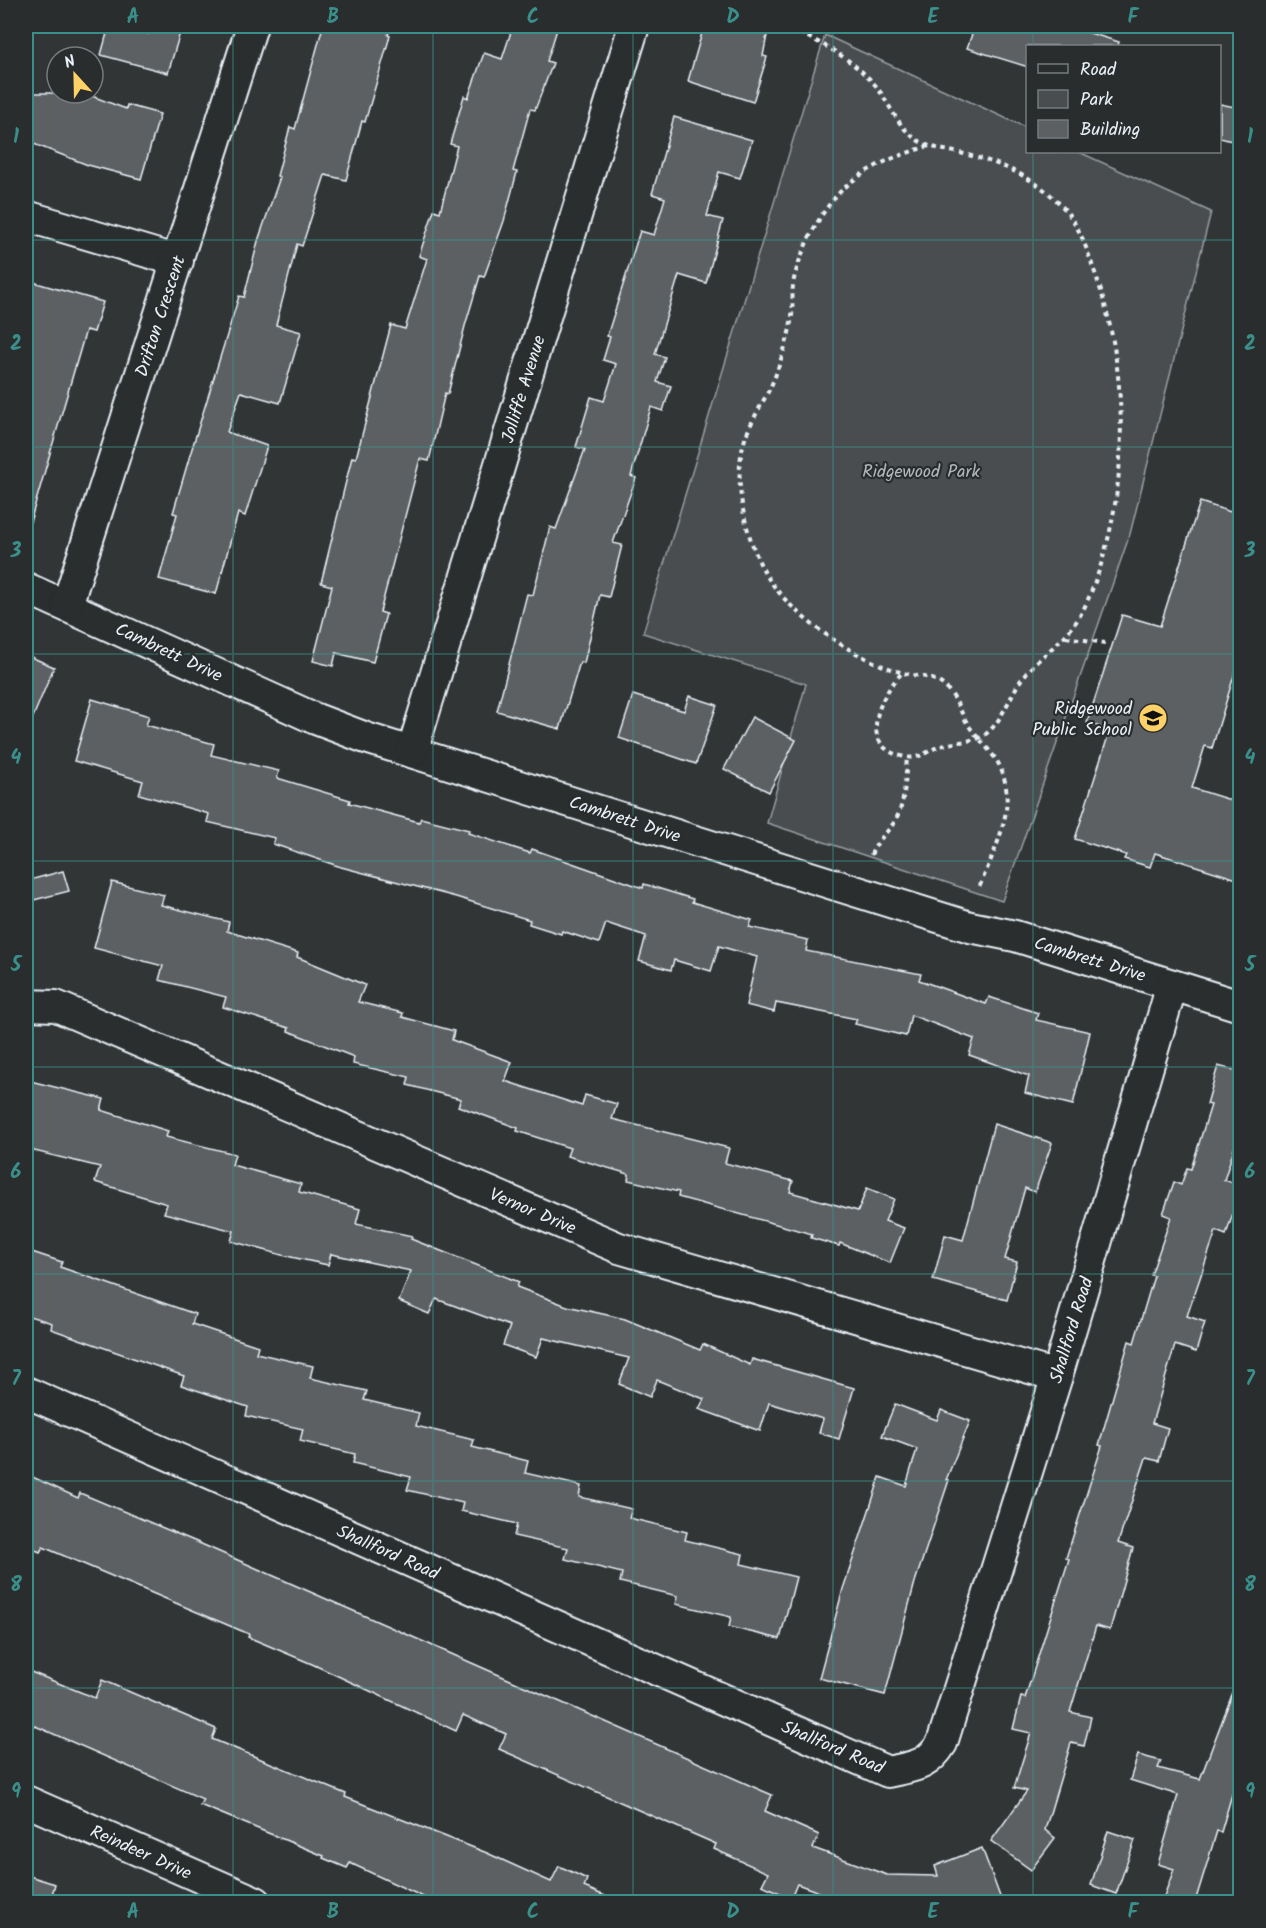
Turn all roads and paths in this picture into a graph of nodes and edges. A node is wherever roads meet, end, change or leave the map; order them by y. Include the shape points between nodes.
1 (252, 26) edge
2 (634, 26) edge
3 (783, 26) edge
4 (929, 146) junction
5 (26, 216) edge
6 (178, 261) junction
7 (26, 588) edge
8 (67, 605) junction
9 (1065, 637) junction
10 (1105, 644) dead end
11 (902, 673) junction
12 (980, 737) junction
13 (412, 752) junction
14 (907, 757) junction
15 (871, 855) dead end
16 (979, 888) dead end
17 (1173, 985) junction
18 (26, 1005) edge
19 (1240, 1006) edge
20 (1057, 1376) junction
21 (26, 1392) edge
22 (26, 1801) edge
23 (256, 1902) edge

1 - 6 street, Drifton Crescent
2 - 13 street, Jolliffe Avenue
3 - 4 path via 818,40 848,61 875,86 902,127
4 - 9 path via 1021,173 1049,194 1072,219 1086,248 1112,328 1119,378 1117,485 1106,545 1086,603
4 - 11 path via 895,156 862,173 837,195 816,227 793,280 791,321 776,374 743,446 740,482 746,522 758,560 777,590 844,649
5 - 6 street
6 - 8 street, Drifton Crescent
7 - 8 street, Cambrett Drive
8 - 13 street, Cambrett Drive via 316,719
9 - 10 path
9 - 12 path via 1024,676 992,728
11 - 12 path via 937,681 951,692
11 - 14 path via 882,697 876,727 887,748
12 - 14 path
12 - 16 path via 998,763 1007,792 1005,823
13 - 17 street, Cambrett Drive via 970,927 1015,936
14 - 15 path via 904,797 894,822
17 - 19 street, Cambrett Drive
17 - 20 street, Shallford Road
18 - 20 street, Vernor Drive via 56,1006 619,1248
20 - 21 street, Shallford Road via 942,1743 932,1759 888,1772
22 - 23 street, Reindeer Drive

